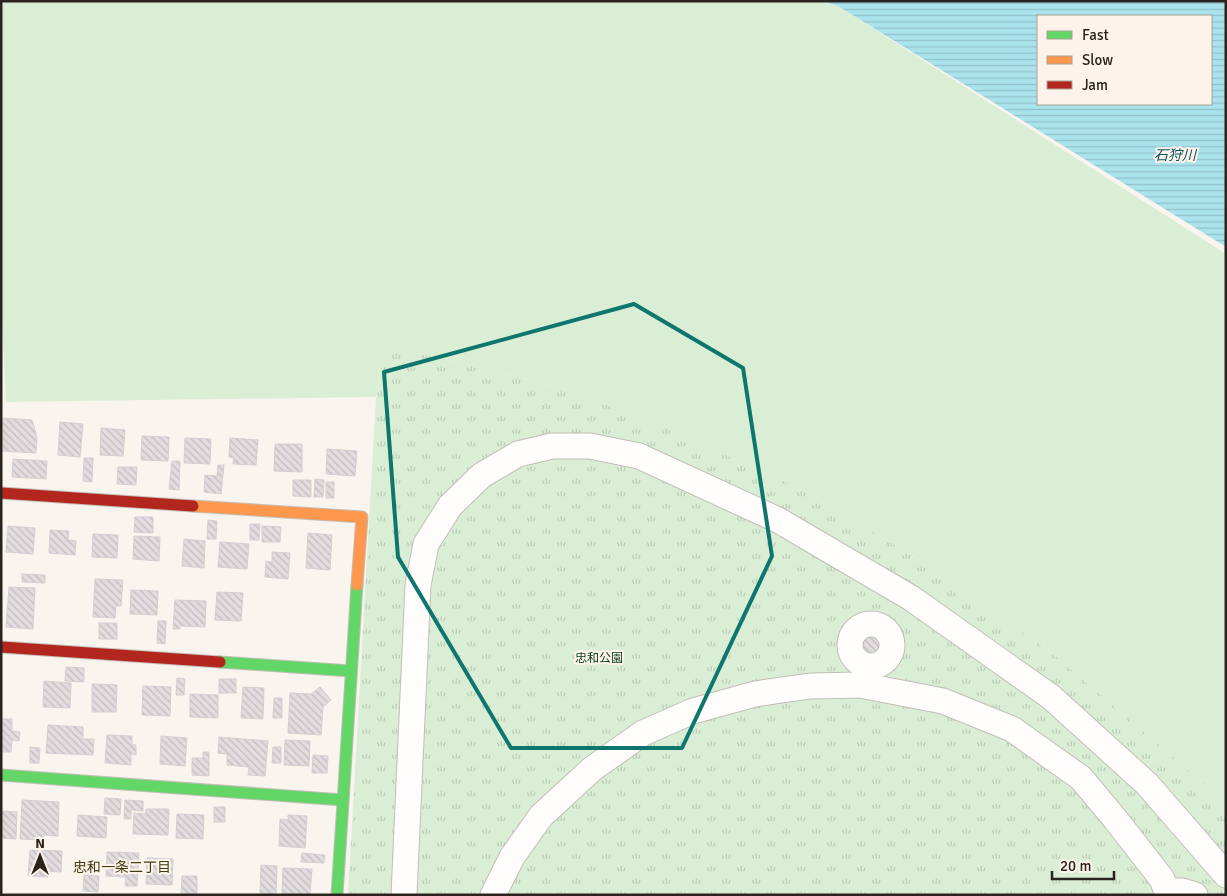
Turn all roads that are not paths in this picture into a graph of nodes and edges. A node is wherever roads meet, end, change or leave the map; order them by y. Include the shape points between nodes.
1 (1, 493) edge
2 (911, 598) junction
3 (887, 631) junction
4 (1, 647) edge
5 (868, 661) junction
6 (351, 670) junction
7 (820, 686) junction
8 (915, 695) junction
9 (1, 775) edge
10 (343, 800) junction
11 (1226, 875) edge
12 (1168, 893) edge
13 (337, 895) edge
14 (404, 895) edge
15 (492, 895) edge
16 (1195, 895) edge

1 - 6 street via 362,517
2 - 3 street
2 - 11 street via 1051,697 1147,784
2 - 14 street via 778,520 639,456 590,446 552,446 518,454 482,475 450,506 426,544 420,576
3 - 5 street via 891,638 890,654 884,661
3 - 5 street via 873,624 864,625 852,636 851,651
4 - 6 street
5 - 7 street via 824,675
5 - 8 street via 914,684
6 - 10 street
7 - 8 street via 860,685
7 - 15 street via 755,694 693,711 643,733 592,769 542,816 512,857
8 - 12 street via 943,701 1012,729 1081,778 1162,879
9 - 10 street
10 - 13 street
12 - 16 street via 1182,891

